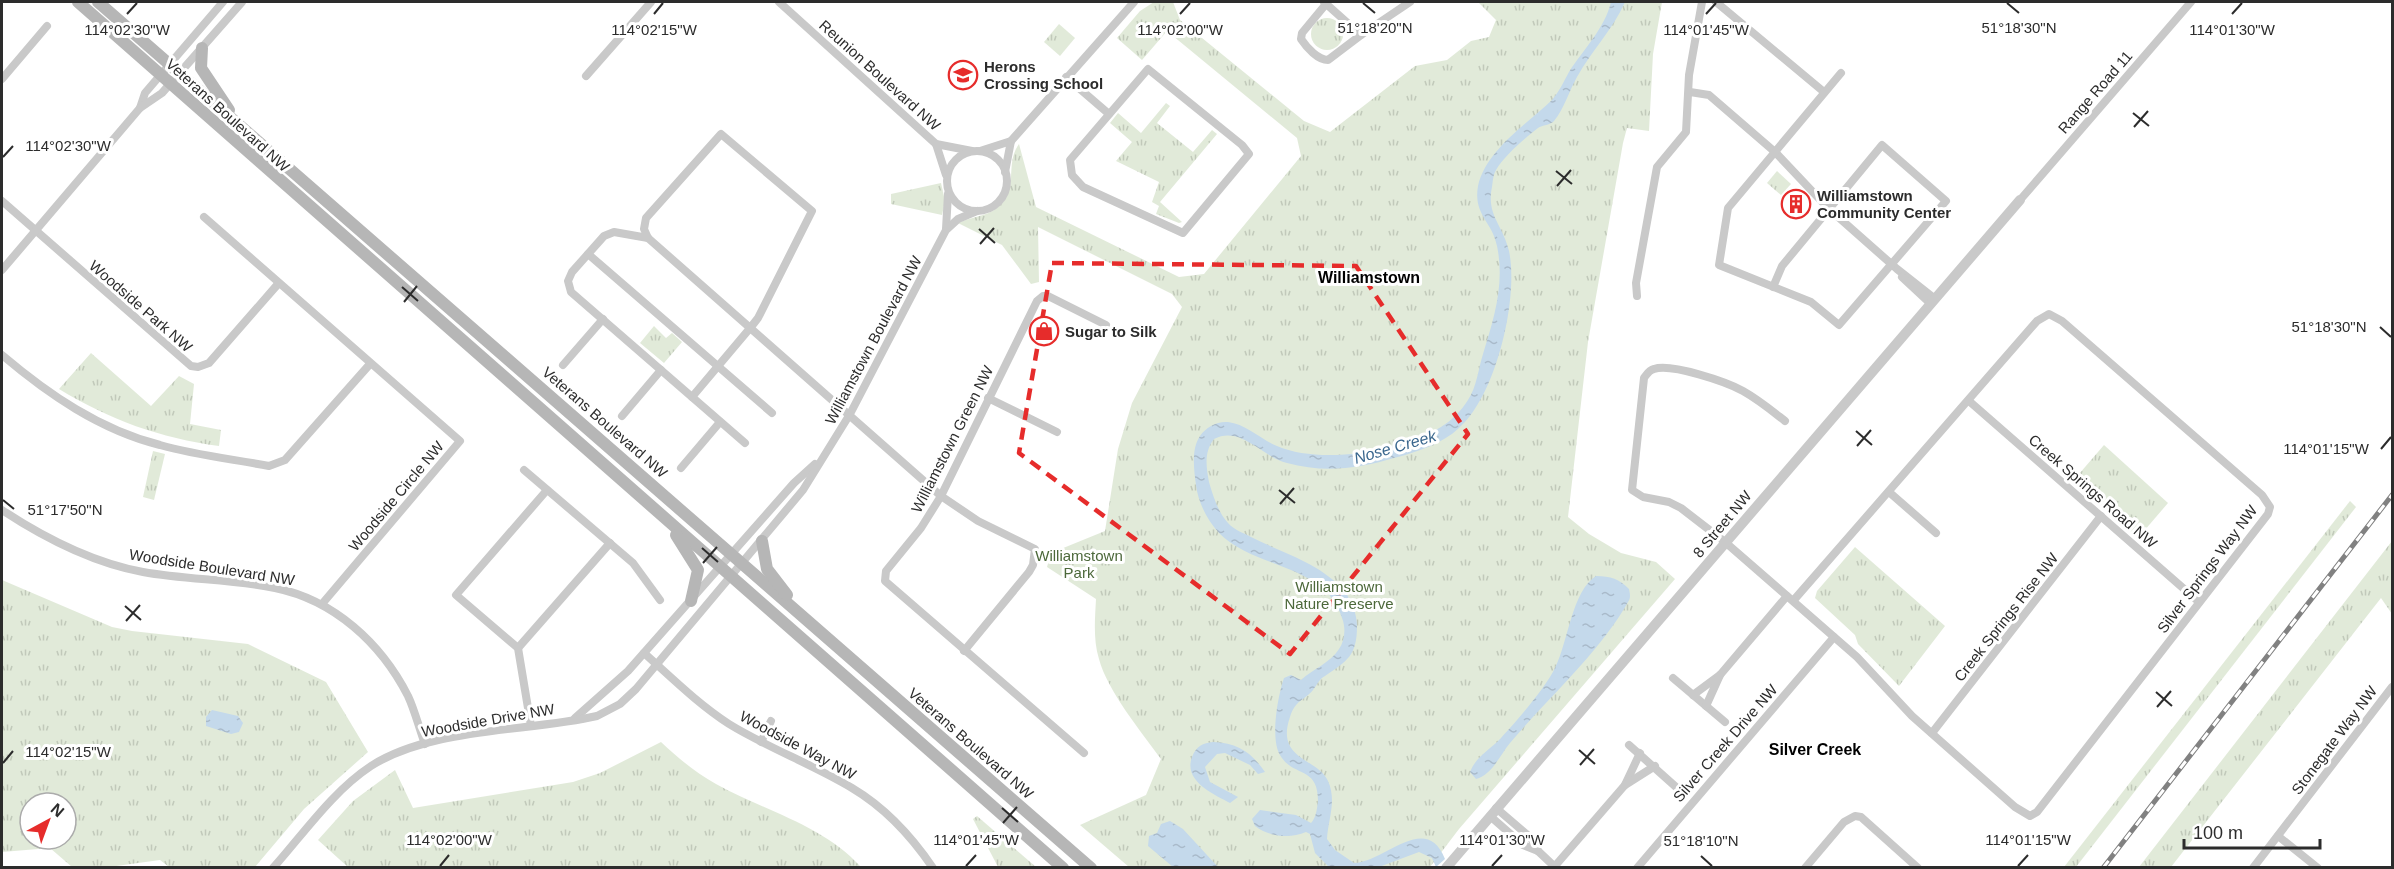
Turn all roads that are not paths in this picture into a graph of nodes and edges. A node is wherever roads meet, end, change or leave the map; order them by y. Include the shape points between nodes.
1 (78, 2) edge
2 (98, 2) edge
3 (224, 2) edge
4 (242, 2) edge
5 (651, 2) edge
6 (779, 2) edge
7 (1134, 2) edge
8 (1410, 2) edge
9 (1702, 2) edge
10 (1716, 2) edge
11 (2191, 2) edge
12 (1325, 3) edge
13 (47, 26) dead end
14 (1361, 35) junction
15 (202, 48) junction
16 (170, 64) junction
17 (180, 73) junction
18 (1841, 73) dead end
19 (160, 75) junction
20 (586, 76) dead end
21 (1066, 77) junction
22 (2, 78) edge
23 (170, 84) junction
24 (1690, 92) junction
25 (1824, 92) junction
26 (140, 108) junction
27 (1109, 114) junction
28 (249, 134) junction
29 (1011, 141) junction
30 (936, 144) junction
31 (976, 151) junction
32 (1775, 152) junction
33 (1005, 172) junction
34 (947, 179) junction
35 (948, 191) junction
36 (2020, 200) joint
37 (2, 201) edge
38 (1828, 208) junction
39 (977, 211) junction
40 (204, 217) dead end
41 (946, 230) junction
42 (35, 231) junction
43 (648, 238) junction
44 (588, 254) junction
45 (1894, 267) junction
46 (2, 270) edge
47 (278, 284) junction
48 (1773, 287) junction
49 (1637, 296) dead end
50 (1933, 301) junction
51 (603, 320) junction
52 (1106, 325) dead end
53 (751, 327) junction
54 (2, 355) edge
55 (370, 364) junction
56 (563, 365) dead end
57 (718, 366) junction
58 (661, 370) junction
59 (692, 397) junction
60 (988, 398) junction
61 (1969, 401) junction
62 (772, 413) dead end
63 (850, 414) junction
64 (622, 416) dead end
65 (720, 422) junction
66 (1785, 422) dead end
67 (1057, 432) dead end
68 (745, 443) dead end
69 (819, 461) junction
70 (681, 468) dead end
71 (524, 470) dead end
72 (548, 490) junction
73 (1889, 492) junction
74 (941, 496) junction
75 (2, 510) edge
76 (661, 515) junction
77 (2101, 516) junction
78 (1936, 533) dead end
79 (762, 541) junction
80 (1725, 542) junction
81 (610, 543) junction
82 (732, 554) junction
83 (744, 564) junction
84 (720, 567) junction
85 (732, 578) junction
86 (1790, 598) junction
87 (660, 600) dead end
88 (691, 601) junction
89 (2199, 602) junction
90 (322, 604) junction
91 (800, 613) junction
92 (1834, 637) junction
93 (518, 648) junction
94 (964, 651) junction
95 (644, 653) junction
96 (658, 665) junction
97 (1720, 675) junction
98 (1674, 678) dead end
99 (2392, 687) edge
100 (1693, 695) junction
101 (1706, 706) junction
102 (575, 719) junction
103 (771, 721) dead end
104 (1725, 722) dead end
105 (531, 726) junction
106 (1932, 734) junction
107 (761, 742) junction
108 (424, 744) junction
109 (1629, 745) dead end
110 (1084, 753) dead end
111 (1640, 753) junction
112 (1655, 766) junction
113 (1625, 785) junction
114 (1676, 787) dead end
115 (1493, 812) junction
116 (2278, 836) junction
117 (1448, 864) edge
118 (273, 867) edge
119 (933, 867) edge
120 (1063, 867) edge
121 (1091, 867) edge
122 (1556, 867) edge
123 (1637, 867) edge
124 (1805, 867) edge
125 (1918, 867) edge
126 (2253, 867) edge
127 (2318, 867) edge

1 - 19 main road, Veterans Boulevard NW
2 - 16 main road, Veterans Boulevard NW
3 - 16 street
4 - 15 street
5 - 20 street
6 - 30 street, Reunion Boulevard NW
7 - 21 street
8 - 14 street
9 - 24 street via 1689,75
10 - 25 street
11 - 36 street, Range Road 11
12 - 14 street
12 - 14 street via 1302,33 1301,39 1312,52 1328,60
13 - 22 street
15 - 17 street
15 - 28 main road via 201,68 205,76
16 - 17 main road, Veterans Boulevard NW
16 - 19 street
17 - 23 street
17 - 28 main road, Veterans Boulevard NW
18 - 25 street
19 - 23 main road, Veterans Boulevard NW
19 - 26 street via 145,93
21 - 27 street
21 - 29 street
23 - 26 street
23 - 76 main road, Veterans Boulevard NW
24 - 32 street via 1709,95
24 - 49 street via 1686,132 1657,167
25 - 32 street
26 - 42 street
27 - 27 street via 1070,160 1072,175 1083,187 1179,233 1249,154 1148,69
28 - 82 main road, Veterans Boulevard NW
29 - 31 street
29 - 33 street
30 - 31 street, Reunion Boulevard NW
30 - 34 street, Reunion Boulevard NW
31 - 33 street via 994,156
31 - 34 street via 956,159
32 - 38 street
32 - 48 street via 1728,208 1719,265
33 - 39 street via 1006,190 1000,201
34 - 35 street
35 - 39 street via 958,205
35 - 41 street, Williamstown Boulevard NW
36 - 50 street, 8 Street NW
37 - 42 street
38 - 45 street
38 - 45 street via 1882,145 1946,201
38 - 48 street via 1782,266
39 - 41 street, Williamstown Boulevard NW via 958,219
40 - 47 street, Woodside Circle NW
41 - 63 street, Williamstown Boulevard NW
42 - 46 street
42 - 47 street, Woodside Park NW via 192,366 209,363
43 - 44 street via 614,232 604,236
43 - 53 street
43 - 53 street via 644,229 646,218 721,134 808,206 812,211 809,218
44 - 51 street via 572,272 569,288
44 - 57 street
45 - 48 street via 1839,325 1812,302
45 - 50 street via 1903,279
47 - 55 street, Woodside Circle NW
50 - 80 street, 8 Street NW
51 - 56 street
51 - 58 street
52 - 60 street, Williamstown Green NW via 1042,296
53 - 57 street
53 - 63 street
54 - 55 street via 95,421 160,445 268,466 285,460
55 - 90 street, Woodside Circle NW via 460,441
57 - 59 street
57 - 62 street
58 - 59 street
58 - 64 street
59 - 65 street
60 - 67 street
60 - 74 street, Williamstown Green NW
61 - 73 street, Silver Springs Way NW
61 - 77 street, Creek Springs Road NW
61 - 89 street, Silver Springs Way NW via 2037,321 2049,314 2062,321 2262,495 2270,507 2268,514
63 - 69 street, Williamstown Boulevard NW
63 - 74 street
65 - 68 street
65 - 70 street
66 - 80 street, Silver Springs Way NW via 1764,404 1716,379 1656,368 1644,378 1632,490 1681,508
69 - 79 street, Williamstown Boulevard NW via 803,490
69 - 82 street, Williamstown Boulevard NW via 794,483
71 - 72 street
72 - 81 street
72 - 93 street via 456,595
73 - 78 street
73 - 86 street, Silver Springs Way NW
74 - 94 street, Williamstown Green NW via 886,571 885,581
74 - 94 street via 978,521 1035,549 1029,572
75 - 90 street, Woodside Boulevard NW via 53,539 141,572 276,588
76 - 84 main road, Veterans Boulevard NW
76 - 88 main road via 698,570
77 - 89 street, Creek Springs Road NW
77 - 106 street, Creek Springs Rise NW
79 - 83 street, Williamstown Boulevard NW
79 - 91 main road via 767,568
80 - 86 street, Silver Springs Way NW
80 - 115 street, 8 Street NW
81 - 87 street via 633,563
81 - 93 street
82 - 83 main road, Veterans Boulevard NW
82 - 84 street, Woodside Drive NW
83 - 85 street, Woodside Drive NW
83 - 91 main road, Veterans Boulevard NW
84 - 85 main road, Veterans Boulevard NW
84 - 88 street, Woodside Drive NW
85 - 96 street, Woodside Drive NW
85 - 120 main road, Veterans Boulevard NW
86 - 92 street, Silver Springs Way NW
86 - 97 street, Silver Springs Way NW
88 - 95 street, Woodside Drive NW
89 - 106 street, Silver Springs Way NW via 2037,812 2030,816
90 - 108 street, Woodside Boulevard NW via 369,640 385,659 410,699
91 - 121 main road, Veterans Boulevard NW
92 - 106 street, Silver Springs Way NW
92 - 123 street, Silver Creek Drive NW
93 - 105 street
94 - 110 street, Williamstown Green NW
95 - 96 street, Woodside Way NW
95 - 102 street, Woodside Drive NW
96 - 102 street, Woodside Drive NW via 615,707 597,716
96 - 107 street, Woodside Way NW via 707,708
97 - 100 street, Silver Springs Way NW
97 - 101 street, Silver Springs Way NW
98 - 100 street
99 - 116 street, Stonegate Way NW
100 - 101 street
101 - 104 street
102 - 105 street, Woodside Drive NW
103 - 107 street
105 - 108 street, Woodside Drive NW
107 - 119 street, Woodside Way NW via 852,788 878,807 920,848
108 - 118 street, Woodside Drive NW via 394,754 353,780
109 - 111 street
111 - 112 street
111 - 113 street
112 - 113 street
112 - 114 street
113 - 122 street
115 - 117 street, 8 Street NW
115 - 122 street via 1531,838 1538,851
116 - 126 street, Stonegate Way NW
116 - 127 street
124 - 125 street via 1844,822 1855,816

